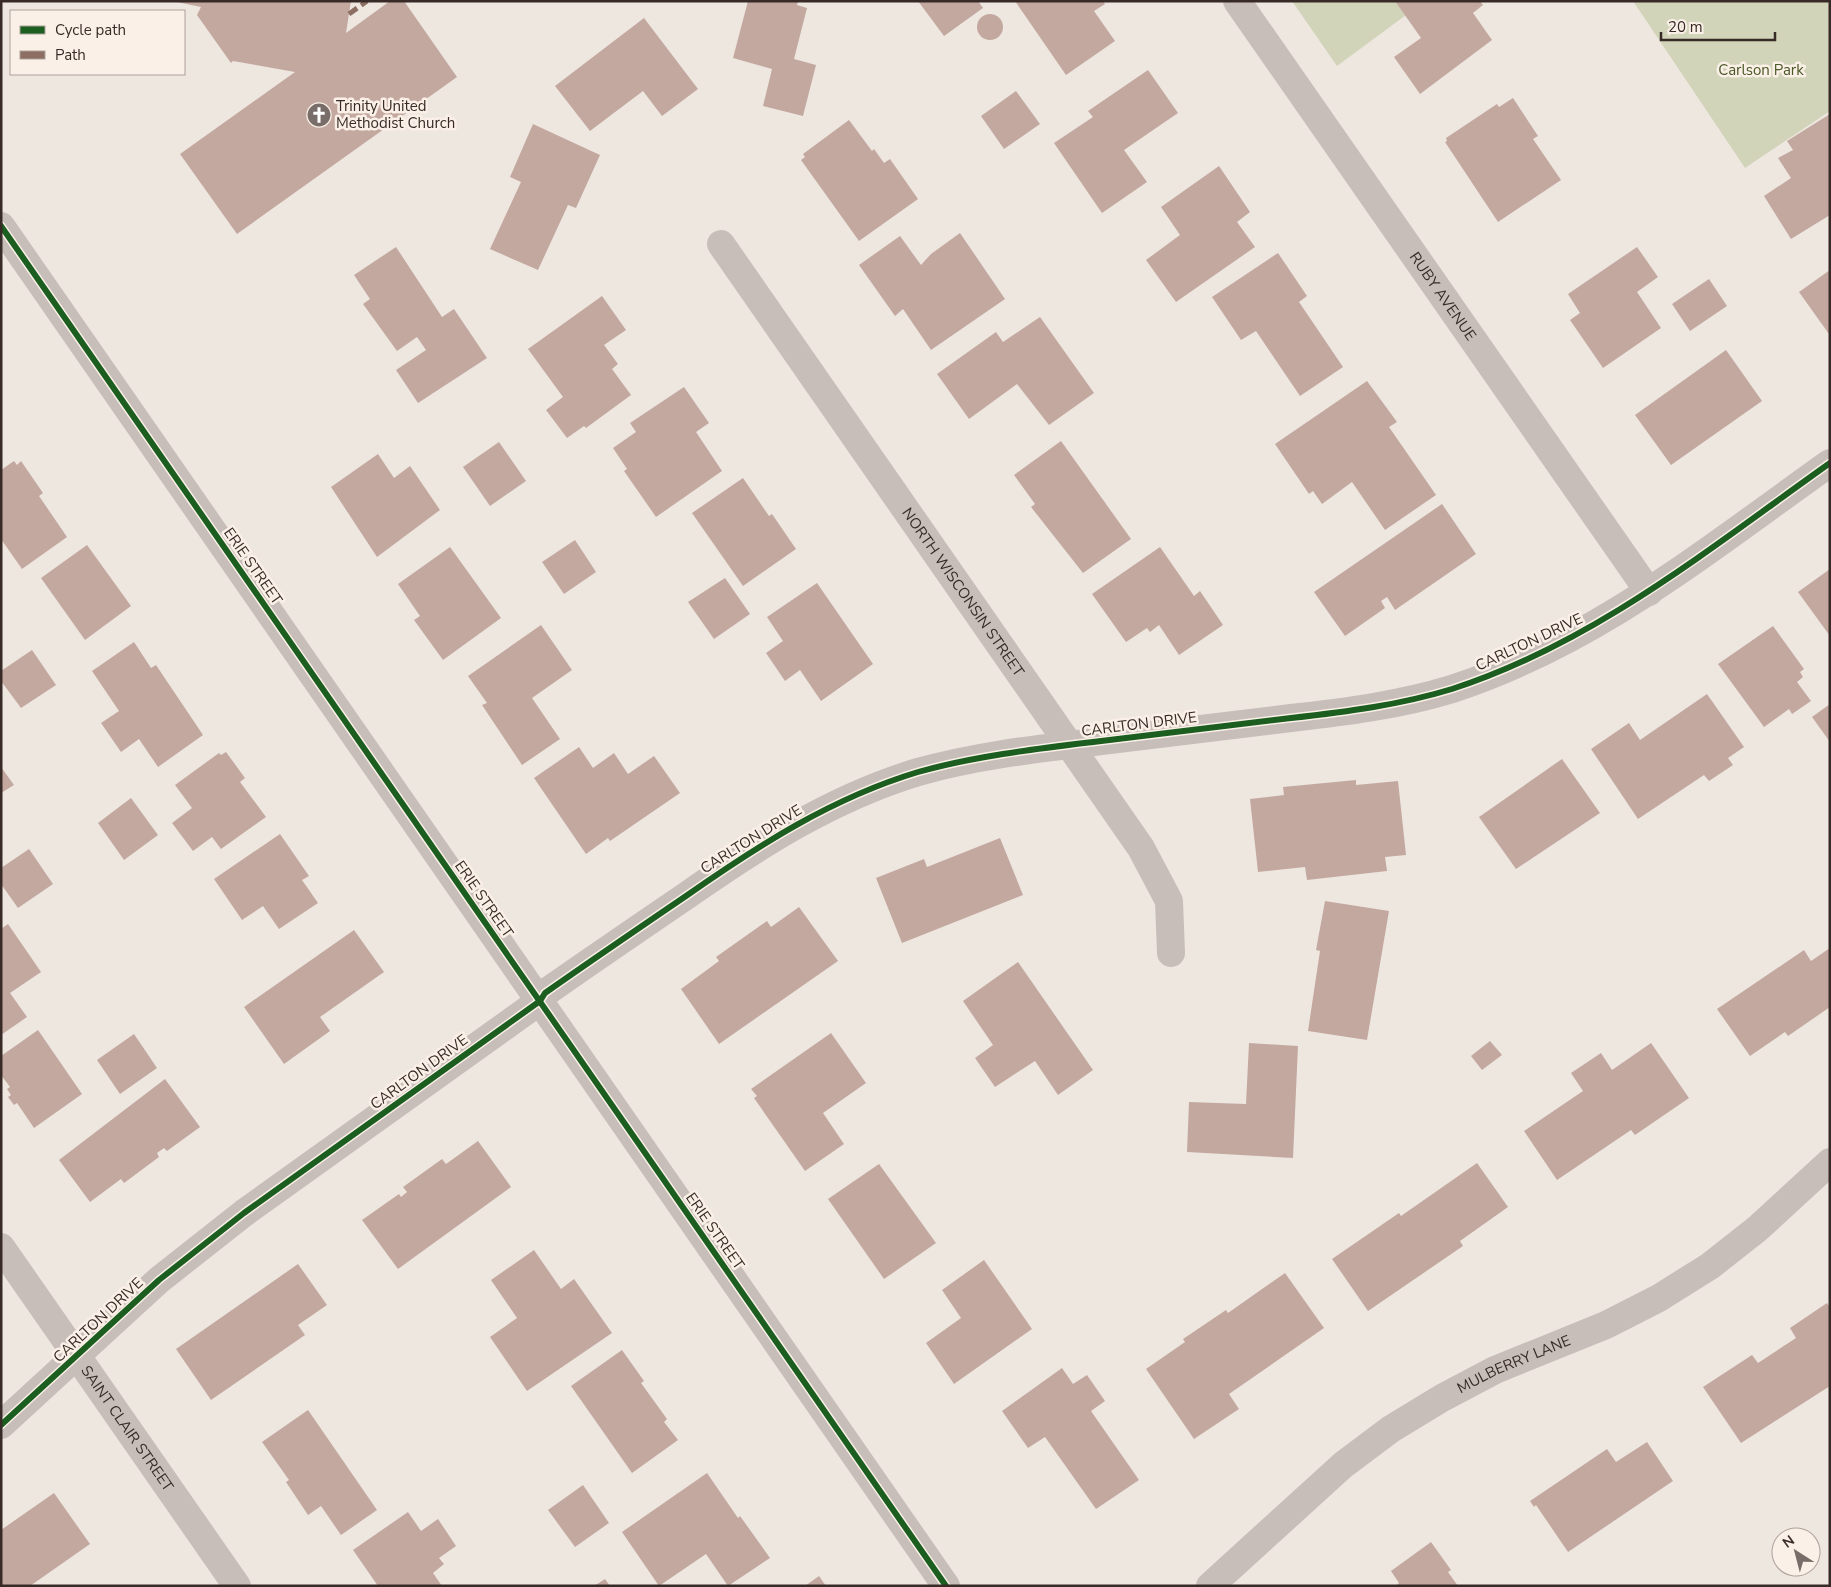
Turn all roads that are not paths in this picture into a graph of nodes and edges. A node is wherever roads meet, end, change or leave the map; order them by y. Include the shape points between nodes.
1 (1237, 1) edge
2 (1, 226) edge
3 (721, 244) dead end
4 (1830, 463) edge
5 (1648, 592) junction
6 (1069, 745) junction
7 (1171, 953) dead end
8 (540, 1001) junction
9 (1830, 1162) edge
10 (1, 1247) edge
11 (77, 1356) junction
12 (1, 1425) edge
13 (237, 1586) edge
14 (946, 1586) edge
15 (1210, 1586) edge

1 - 5 street, RUBY AVENUE
2 - 8 street, ERIE STREET
3 - 6 street, NORTH WISCONSIN STREET
4 - 5 street, CARLTON DRIVE
5 - 6 street, CARLTON DRIVE via 1560,645 1506,670 1450,690 1393,704 1335,713
6 - 7 street, NORTH WISCONSIN STREET via 1141,848 1169,901
6 - 8 street, CARLTON DRIVE via 971,759 917,773 864,791 814,814 765,842 545,993
8 - 11 street, CARLTON DRIVE via 244,1213 159,1280
8 - 14 street, ERIE STREET
9 - 15 street, MULBERRY LANE via 1757,1229 1710,1266 1659,1298 1606,1325 1495,1370 1391,1429 1343,1466
10 - 11 street, SAINT CLAIR STREET
11 - 12 street, CARLTON DRIVE
11 - 13 street, SAINT CLAIR STREET

